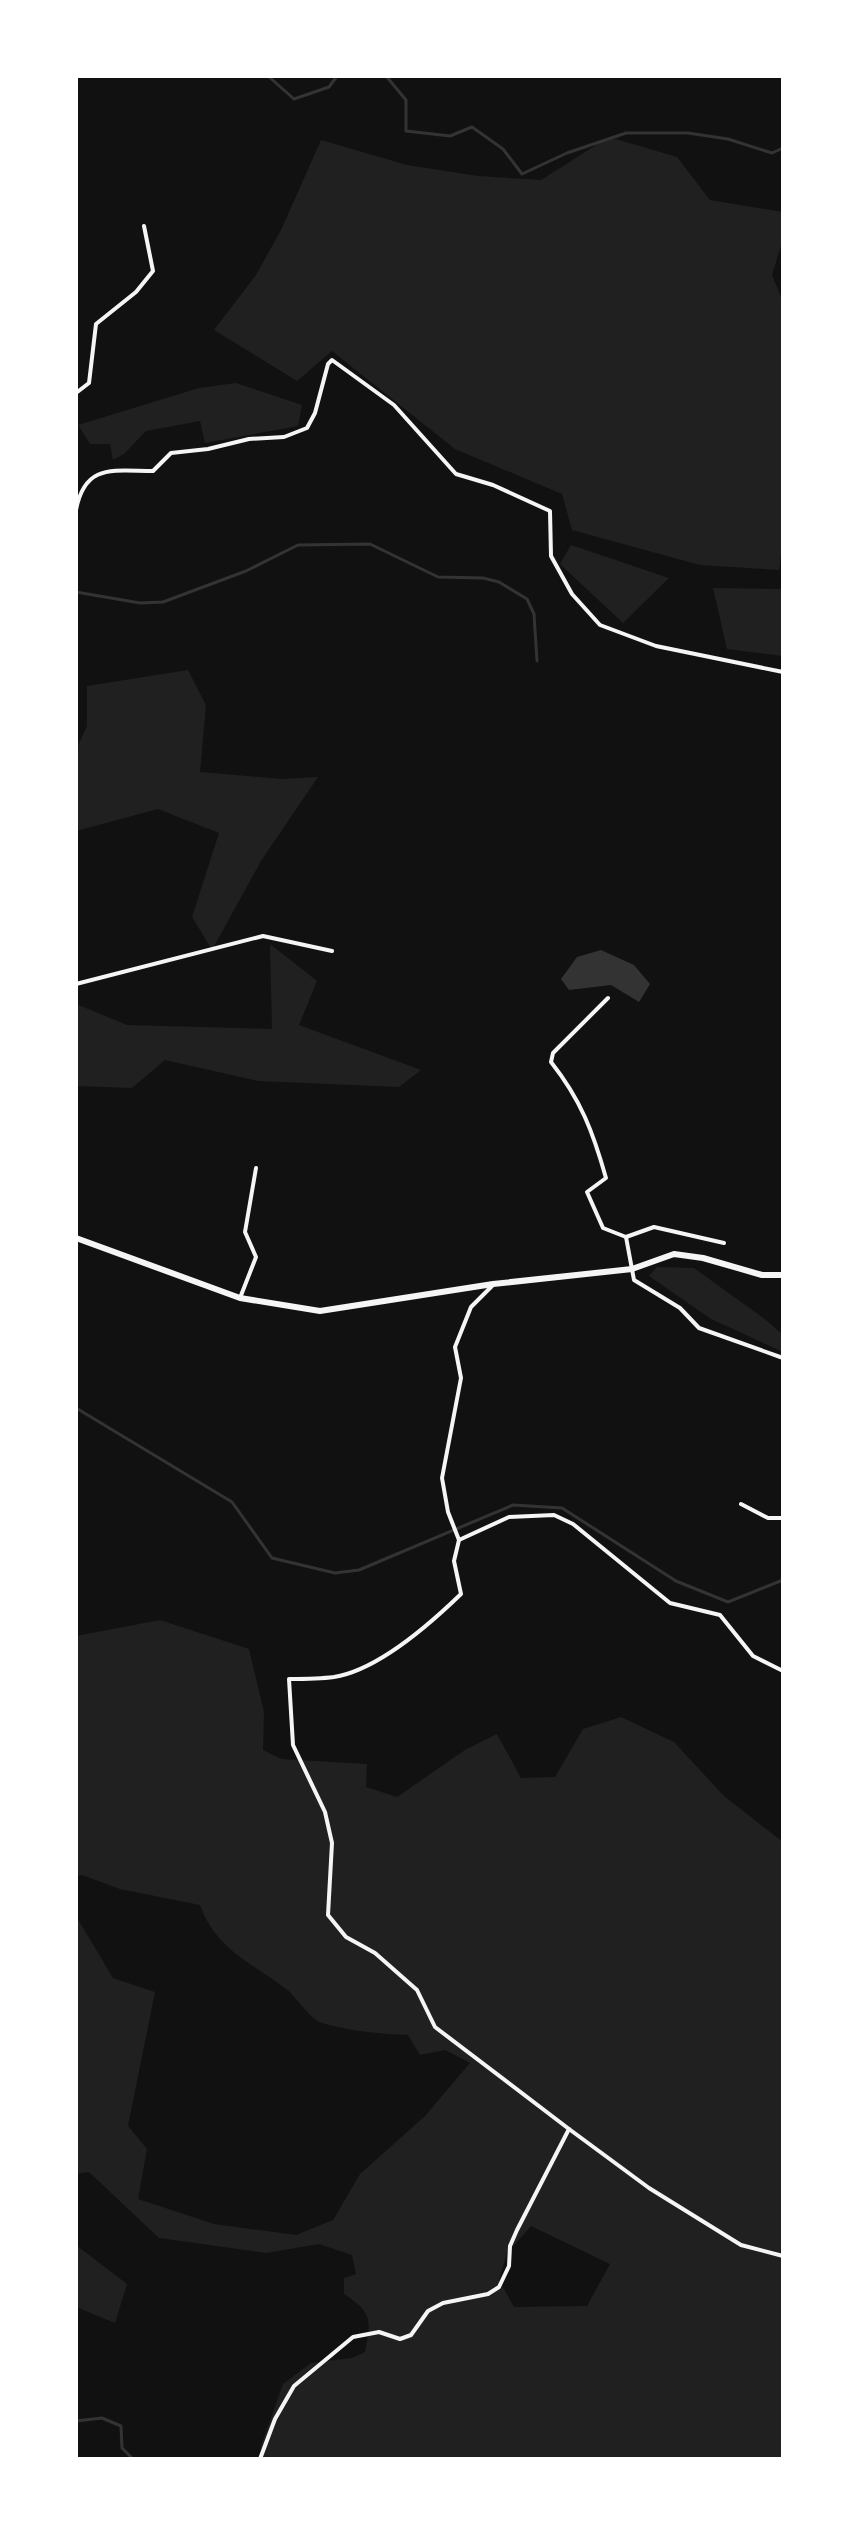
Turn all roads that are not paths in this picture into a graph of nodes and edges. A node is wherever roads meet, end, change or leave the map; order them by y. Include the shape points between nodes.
1 (144, 226) dead end
2 (76, 393) edge
3 (76, 516) edge
4 (76, 559) edge
5 (783, 672) edge
6 (332, 951) dead end
7 (76, 984) edge
8 (608, 998) dead end
9 (256, 1168) dead end
10 (626, 1237) junction
11 (76, 1238) edge
12 (724, 1243) dead end
13 (632, 1269) junction
14 (783, 1275) edge
15 (493, 1284) junction
16 (240, 1298) junction
17 (783, 1358) edge
18 (741, 1504) dead end
19 (783, 1518) edge
20 (459, 1540) junction
21 (783, 1671) edge
22 (569, 2129) junction
23 (783, 2256) edge
24 (260, 2459) edge

1 - 2 street via 153,271 96,324 89,383
3 - 4 street
3 - 5 street via 80,491 92,476 108,470 153,471 171,453 284,437 307,428 332,360 394,405 456,474 550,511 551,556 572,594 600,625 656,646
6 - 7 street via 263,936
8 - 10 street via 553,1053 551,1062 585,1115 606,1178 587,1192 603,1228
9 - 16 street via 245,1232 256,1257
10 - 12 street via 654,1227
10 - 13 street
11 - 16 street
13 - 14 street via 674,1254
13 - 15 street
13 - 17 street via 634,1280 680,1308 699,1328
15 - 16 street via 320,1311
15 - 20 street via 471,1307 455,1347 461,1378 442,1478
18 - 19 street via 768,1518
20 - 21 street via 509,1517 554,1515 573,1524 670,1603 720,1615 753,1656
20 - 22 street via 454,1561 461,1594 439,1615 374,1663 336,1677 289,1679 293,1745 325,1812 332,1843 328,1915 346,1937 375,1953 417,1990 435,2027
22 - 23 street via 649,2188 741,2245
22 - 24 street via 517,2230 499,2287 443,2303 400,2339 379,2332 353,2337 294,2386

